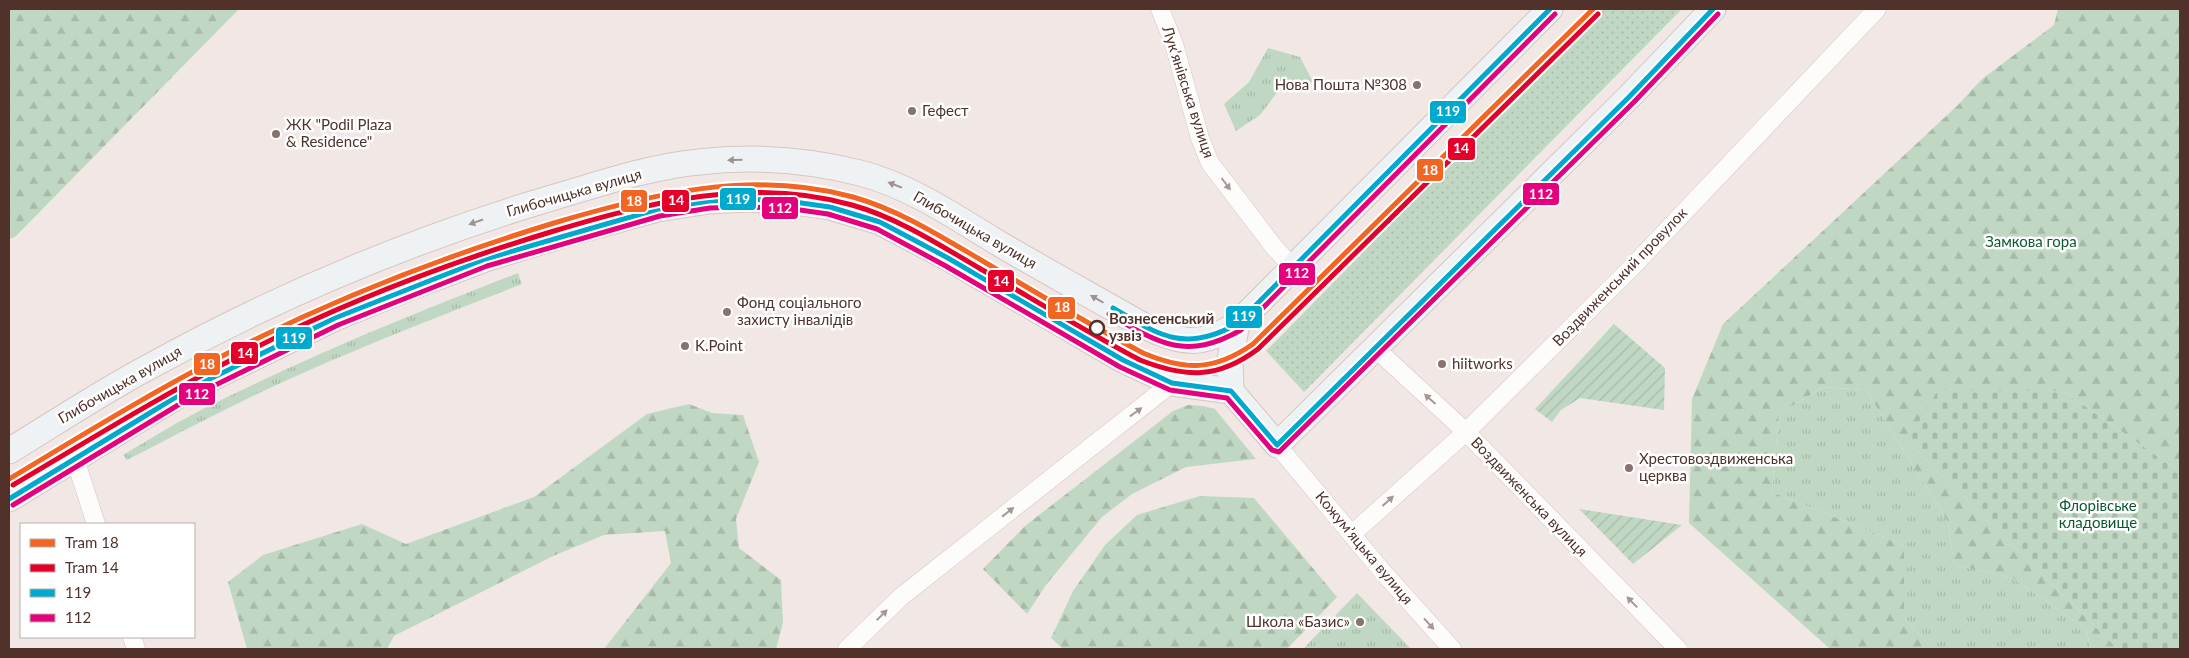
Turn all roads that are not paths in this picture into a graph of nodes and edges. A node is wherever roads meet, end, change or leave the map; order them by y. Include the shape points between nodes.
1 (1160, 9) edge
2 (1550, 9) edge
3 (1713, 9) edge
4 (1877, 9) edge
5 (1293, 268) junction
6 (1237, 324) junction
7 (1376, 349) junction
8 (1172, 383) junction
9 (1231, 391) junction
10 (1466, 432) junction
11 (1277, 444) junction
12 (9, 452) edge
13 (75, 458) junction
14 (9, 499) edge
15 (96, 523) edge
16 (1352, 534) junction
17 (847, 649) edge
18 (1452, 649) edge
19 (1678, 649) edge

1 -> 5 street, Лукʼянівська вулиця via 1210,162
2 - 5 main road, Глибочицька вулиця
3 - 7 main road via 1629,98
4 - 10 street, Воздвиженський провулок via 1634,265
5 - 6 main road, Глибочицька вулиця
6 - 9 main road via 1230,359
6 -> 12 main road, Глибочицька вулиця via 1207,339 1173,338 1144,326 924,199 863,174 826,165 778,161 699,162 631,175 494,216 422,240 291,294 143,370
10 -> 7 street, Воздвиженська вулиця
7 - 11 main road
8 - 9 main road
8 - 13 main road via 1123,360 880,222 830,207 746,199 658,209 573,232 411,287 335,318 188,389
17 -> 8 street via 902,596
9 - 11 main road
16 -> 10 street, Воздвиженський провулок
19 -> 10 street, Воздвиженська вулиця
11 - 16 street, Кожумʼяцька вулиця
13 - 14 main road
13 - 15 street
16 -> 18 street, Кожумʼяцька вулиця

